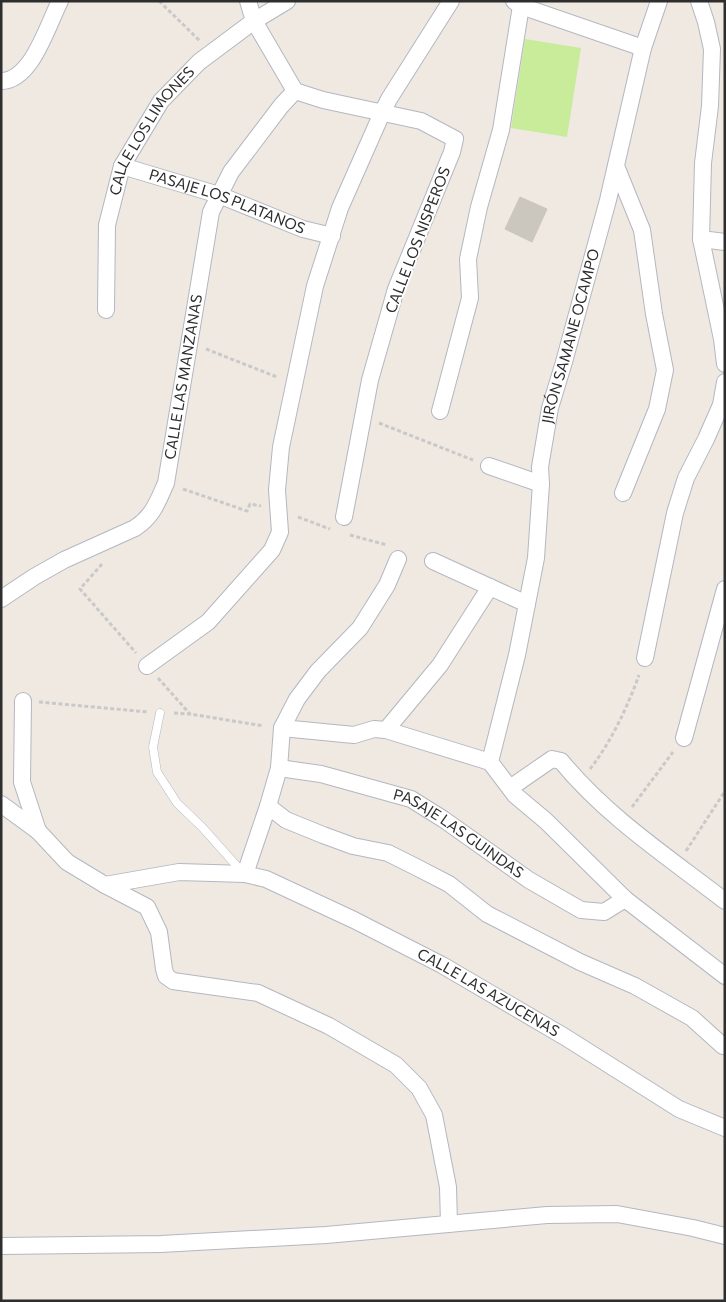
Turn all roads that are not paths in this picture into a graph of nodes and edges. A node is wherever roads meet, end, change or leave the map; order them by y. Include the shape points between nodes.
1 (60, 1) edge
2 (248, 1) edge
3 (287, 1) edge
4 (451, 1) edge
5 (659, 1) edge
6 (700, 1) edge
7 (517, 4) edge
8 (254, 21) junction
9 (643, 48) junction
10 (1, 81) edge
11 (295, 91) junction
12 (382, 112) junction
13 (122, 166) junction
14 (616, 166) junction
15 (219, 195) junction
16 (332, 236) junction
17 (702, 239) junction
18 (725, 242) edge
19 (106, 310) dead end
20 (725, 364) edge
21 (725, 382) edge
22 (440, 411) dead end
23 (489, 466) road end
24 (541, 484) junction
25 (623, 492) dead end
26 (344, 517) dead end
27 (398, 559) dead end
28 (433, 561) dead end
29 (490, 587) junction
30 (725, 589) edge
31 (1, 599) edge
32 (527, 604) junction
33 (645, 658) road end
34 (147, 666) dead end
35 (23, 701) road end
36 (160, 713) road end
37 (282, 728) junction
38 (386, 730) junction
39 (684, 738) road end
40 (490, 762) junction
41 (279, 768) junction
42 (510, 788) junction
43 (1, 804) edge
44 (268, 806) junction
45 (38, 831) junction
46 (245, 874) junction
47 (105, 884) junction
48 (625, 899) junction
49 (725, 901) edge
50 (725, 976) edge
51 (723, 1046) dead end
52 (725, 1128) edge
53 (449, 1224) junction
54 (725, 1236) edge
55 (1, 1246) edge

1 - 10 street via 25,70
2 - 8 street
3 - 8 street, CALLE LOS LIMONES
4 - 12 street
5 - 9 street, JIRÓN SAMANE OCAMPO
6 - 17 street via 712,49 703,163
7 - 9 street
7 - 22 street via 501,130 468,260 470,298
8 - 11 street
8 - 13 street, CALLE LOS LIMONES via 199,62 161,102
9 - 14 street, JIRÓN SAMANE OCAMPO
11 - 12 street
11 - 15 street, CALLE LAS MANZANAS via 231,172
12 - 16 street via 340,208
12 - 26 street, CALLE LOS NISPEROS via 421,121 454,139 452,152 396,289 370,380
13 - 15 street, PASAJE LOS PLATANOS
13 - 19 street, CALLE LOS LIMONES via 107,225
14 - 24 street, JIRÓN SAMANE OCAMPO via 550,408 540,467
14 - 25 street via 642,230 665,370 657,409
15 - 16 street, PASAJE LOS PLATANOS via 303,230
15 - 31 street, CALLE LAS MANZANAS via 210,212 166,483 154,510 135,528 49,568
16 - 34 street via 316,286 281,447 280,532 272,550 208,622
17 - 18 street
17 - 20 street
21 - 33 street via 720,405 686,478 675,513
23 - 24 street
24 - 32 street, JIRÓN SAMANE OCAMPO via 536,558
27 - 37 street via 387,585 360,628 296,699
28 - 29 street
29 - 32 street
29 - 38 street via 440,665
30 - 39 street
32 - 40 street, JIRÓN SAMANE OCAMPO
35 - 45 street via 22,782
36 - 46 lane via 153,748 158,772 177,803
37 - 38 street via 354,735 374,729
37 - 41 street
38 - 40 street
40 - 42 street
41 - 44 street
41 - 48 street, PASAJE LAS GUINDAS via 321,774 411,799 529,880 581,910 604,912
42 - 48 street
42 - 49 street via 552,759 561,761 580,784 621,822
43 - 45 street
44 - 46 street
44 - 51 street via 286,820 323,836 388,853 449,884 487,914 635,986 692,1018
45 - 47 street via 67,862
46 - 47 street, CALLE LAS AZUCENAS via 179,872
46 - 52 street, CALLE LAS AZUCENAS via 266,879 442,965 565,1036 679,1109
47 - 53 street via 147,906 160,932 166,976 173,982 258,993 338,1031 396,1066 419,1088 434,1115 448,1187
48 - 50 street
53 - 54 street via 547,1215 618,1214
53 - 55 street via 161,1244

